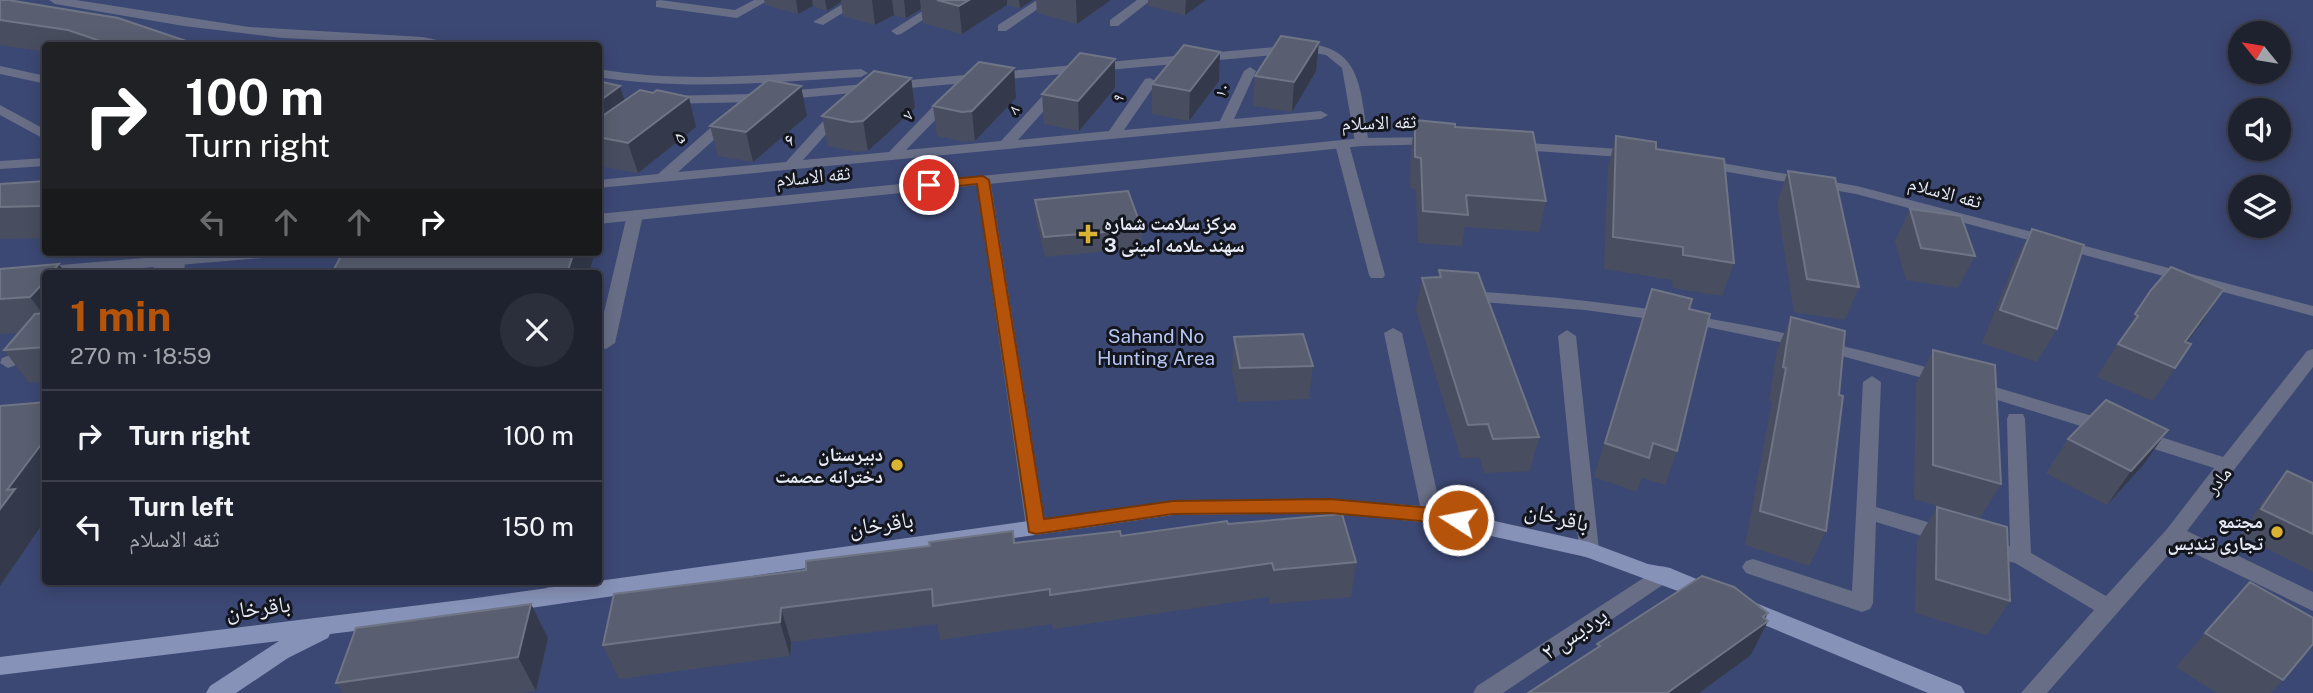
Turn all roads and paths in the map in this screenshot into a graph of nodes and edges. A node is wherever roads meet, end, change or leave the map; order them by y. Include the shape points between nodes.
1 (55, 0) edge
2 (668, 0) edge
3 (763, 0) edge
4 (858, 0) edge
5 (948, 0) edge
6 (1045, 0) edge
7 (1145, 0) edge
8 (819, 22) dead end
9 (1114, 23) dead end
10 (1002, 28) dead end
11 (897, 31) dead end
12 (436, 42) edge
13 (0, 70) edge
14 (1251, 71) dead end
15 (861, 73) dead end
16 (602, 74) edge
17 (42, 79) edge
18 (1150, 82) edge
19 (1050, 96) edge
20 (754, 98) junction
21 (948, 98) edge
22 (655, 103) edge
23 (846, 106) edge
24 (0, 110) edge
25 (1321, 115) dead end
26 (1225, 124) junction
27 (42, 134) edge
28 (1113, 135) junction
29 (1362, 142) junction
30 (1454, 142) edge
31 (1342, 144) junction
32 (1004, 145) junction
33 (1495, 145) edge
34 (1645, 154) edge
35 (893, 156) junction
36 (1685, 161) edge
37 (42, 162) edge
38 (0, 165) edge
39 (790, 166) junction
40 (661, 179) junction
41 (983, 180) junction
42 (602, 184) edge
43 (635, 215) junction
44 (602, 219) edge
45 (234, 256) edge
46 (173, 262) edge
47 (67, 270) edge
48 (42, 272) edge
49 (0, 275) edge
50 (1377, 275) dead end
51 (1441, 295) edge
52 (2313, 311) edge
53 (1393, 333) dead end
54 (1567, 336) dead end
55 (606, 343) dead end
56 (42, 349) edge
57 (2313, 355) edge
58 (8, 362) edge
59 (2306, 377) edge
60 (1872, 382) dead end
61 (2016, 419) dead end
62 (2229, 466) junction
63 (1866, 511) junction
64 (1432, 515) junction
65 (1036, 527) junction
66 (2174, 534) junction
67 (1589, 550) junction
68 (2021, 557) junction
69 (1753, 567) dead end
70 (1662, 574) junction
71 (602, 582) edge
72 (582, 585) edge
73 (558, 588) edge
74 (2313, 603) edge
75 (2109, 608) junction
76 (351, 622) junction
77 (0, 666) edge
78 (218, 693) edge
79 (1485, 693) edge
80 (1953, 693) edge
81 (2033, 693) edge

1 - 12 street via 238,30
2 - 3 street via 660,4 737,14
4 - 8 street
5 - 11 street
6 - 10 street
7 - 9 street
13 - 17 street
14 - 26 street, ۱۰
15 - 16 street via 696,81
18 - 28 street, ۹
19 - 32 street, ۸
20 - 22 street
20 - 29 street via 1296,48 1328,49 1348,68
20 - 40 street, ۵
21 - 35 street, ۷
23 - 39 street, ۶
24 - 27 street
25 - 26 street
26 - 28 street
28 - 32 street
29 - 30 street, ثقه الاسلام
29 - 31 street, ثقه الاسلام
31 - 41 street, ثقه الاسلام
31 - 50 street
32 - 35 street
33 - 34 street
35 - 39 street
36 - 52 street, ثقه الاسلام via 1857,190
37 - 38 street
39 - 40 street
40 - 42 street
41 - 43 street, ثقه الاسلام
41 - 65 street
43 - 44 street, ثقه الاسلام
43 - 55 street
45 - 46 street
46 - 47 street
48 - 49 street
51 - 62 street via 1586,305 1771,333 1893,363
53 - 64 street
54 - 67 street
56 - 58 street
57 - 59 street, مادر
59 - 62 street, مادر
60 - 63 street
61 - 68 street
62 - 66 street, مادر
63 - 68 street
63 - 69 street via 1862,603
64 - 65 main road, باقرخان via 1330,506 1173,508
64 - 67 main road, باقرخان
65 - 71 main road, باقرخان
66 - 74 street
66 - 75 street, مادر
67 - 70 main road, باقرخان
68 - 75 street
70 - 79 street, پردیس ۲
70 - 80 main road, باقرخان
72 - 73 main road, باقرخان
73 - 76 main road, باقرخان
75 - 81 street, مادر
76 - 77 main road, باقرخان
76 - 78 main road via 303,638

